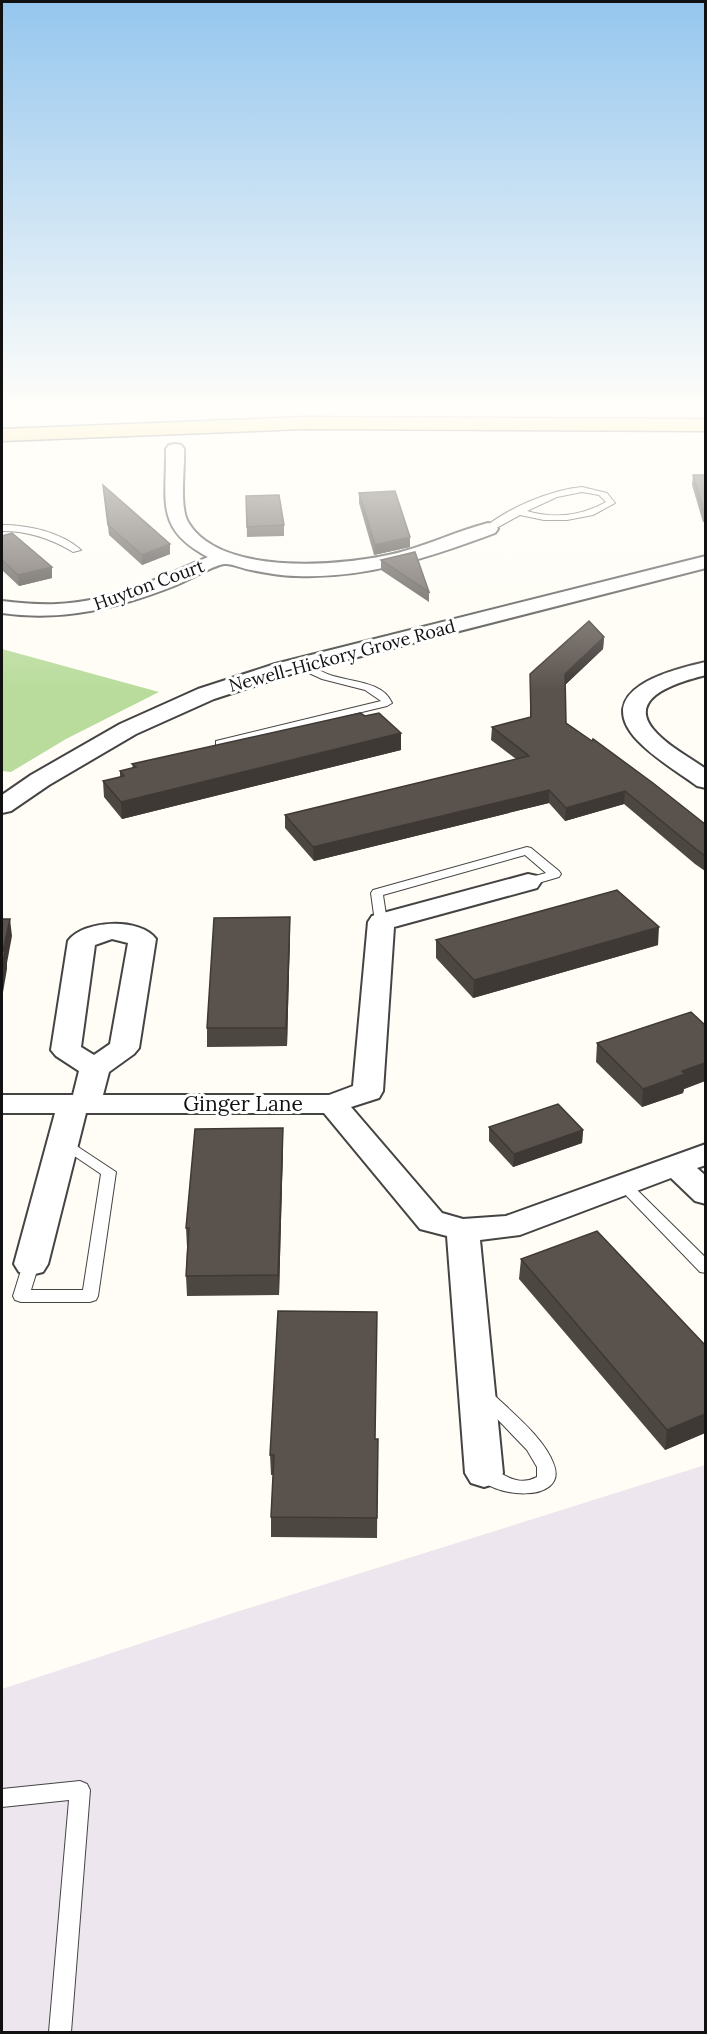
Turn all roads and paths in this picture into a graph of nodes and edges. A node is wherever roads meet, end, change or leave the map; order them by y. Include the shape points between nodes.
1 (176, 500) edge
2 (540, 500) edge
3 (610, 500) edge
4 (521, 512) junction
5 (2, 528) edge
6 (488, 529) joint
7 (76, 550) dead end
8 (224, 557) junction
9 (705, 562) edge
10 (2, 607) edge
11 (300, 664) junction
12 (705, 668) edge
13 (220, 743) edge
14 (705, 781) edge
15 (2, 806) edge
16 (528, 882) dead end
17 (95, 1068) dead end
18 (2, 1104) edge
19 (80, 1104) junction
20 (332, 1104) junction
21 (63, 1142) junction
22 (705, 1154) edge
23 (675, 1165) junction
24 (623, 1184) junction
25 (705, 1194) edge
26 (463, 1230) junction
27 (30, 1264) joint
28 (705, 1268) edge
29 (477, 1388) junction
30 (484, 1473) joint
31 (2, 1798) edge
32 (60, 2032) edge

1 - 8 street via 177,517 191,537
2 - 4 lane
3 - 4 lane via 611,503 599,510 564,518 541,519
4 - 6 lane
5 - 7 lane via 39,532
6 - 8 street via 424,553 356,568 280,569
8 - 10 street, Huyton Court via 90,608 34,611
9 - 11 street, Newell-Hickory Grove Road
11 - 13 lane via 326,677 373,690 387,703
11 - 15 street, Newell-Hickory Grove Road via 215,691 154,716
12 - 14 street via 654,684 634,706 634,717 646,736
16 - 20 street via 381,922 368,1091
17 - 19 street
18 - 19 street, Ginger Lane
19 - 20 street, Ginger Lane
19 - 21 street
20 - 26 street, Ginger Lane via 431,1221
21 - 27 street
21 - 27 lane via 109,1172 90,1296 21,1296
22 - 23 street
23 - 24 street
23 - 25 street
24 - 26 street via 509,1227
24 - 28 lane
26 - 29 street
29 - 30 street
29 - 30 lane via 532,1445 546,1466 546,1480 536,1487 513,1488 496,1483
31 - 32 lane via 80,1790

